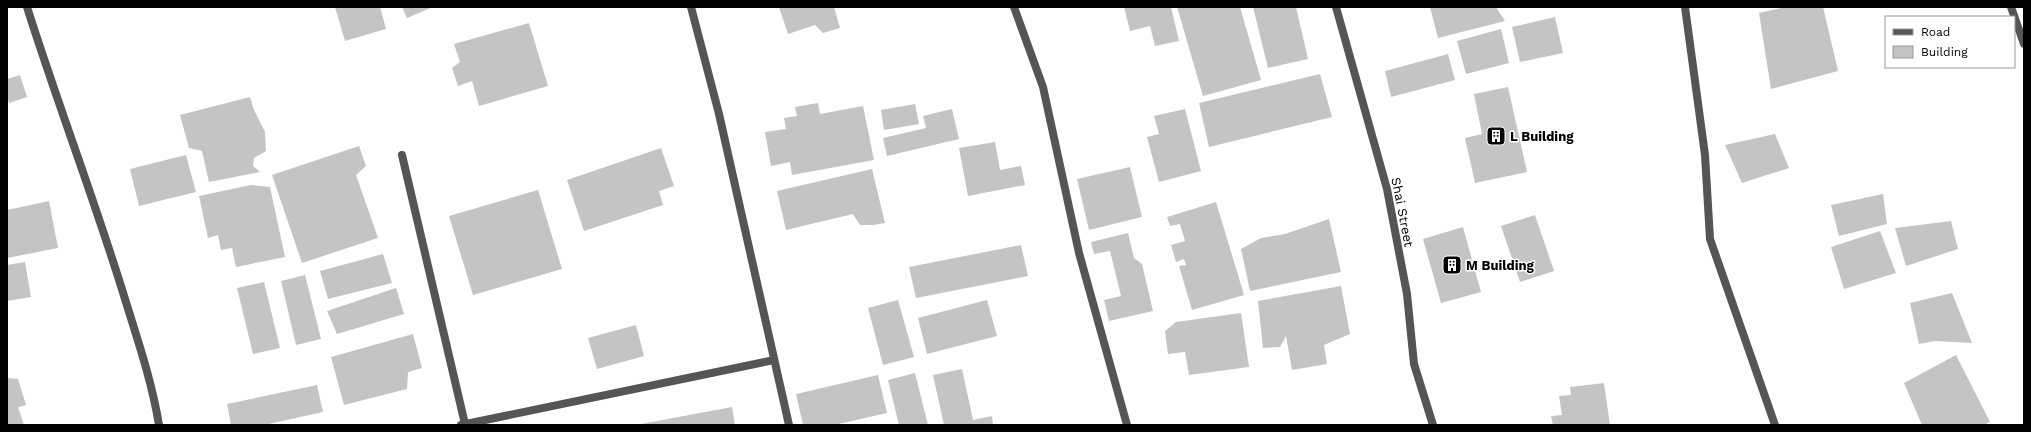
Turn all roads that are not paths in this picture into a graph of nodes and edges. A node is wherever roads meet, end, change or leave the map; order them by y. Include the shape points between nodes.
1 (27, 7) edge
2 (691, 7) edge
3 (1014, 7) edge
4 (1336, 7) edge
5 (1685, 7) edge
6 (2015, 18) edge
7 (2024, 44) edge
8 (402, 155) dead end
9 (774, 360) junction
10 (159, 425) edge
11 (463, 425) edge
12 (789, 425) edge
13 (1127, 425) edge
14 (1433, 425) edge
15 (1775, 425) edge

1 - 10 street via 48,75 102,221 142,356
2 - 9 street via 719,114
3 - 13 street via 1043,87 1079,253
4 - 14 street, Shai Street via 1387,189 1407,294 1414,364
5 - 15 street via 1705,155 1710,239
6 - 7 street
8 - 11 street
9 - 11 street
9 - 12 street

